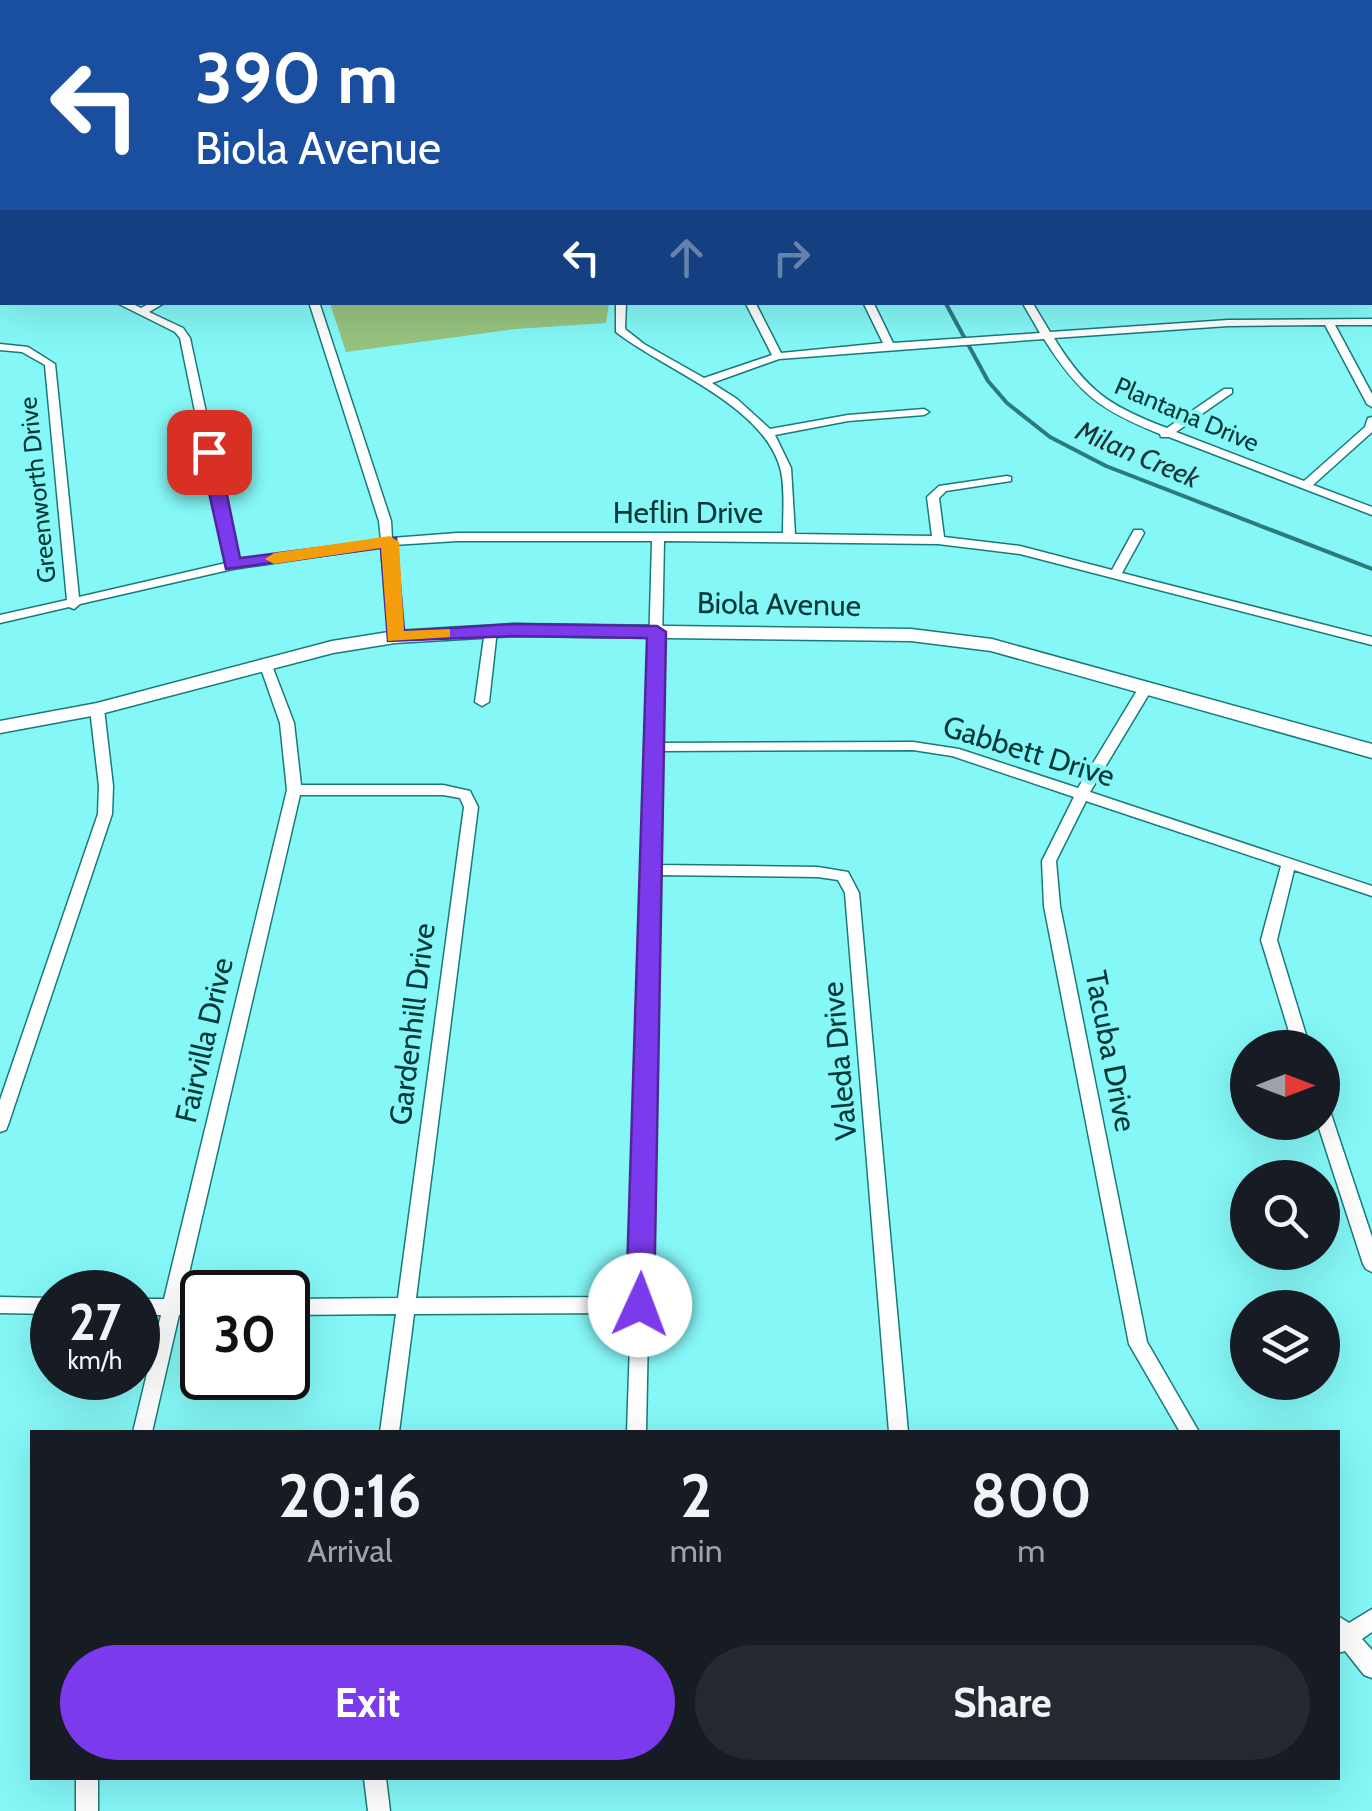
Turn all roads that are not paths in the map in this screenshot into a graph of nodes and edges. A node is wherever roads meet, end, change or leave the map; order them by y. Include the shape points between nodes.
1 (127, 305) edge
2 (155, 305) edge
3 (315, 305) edge
4 (620, 305) edge
5 (752, 305) edge
6 (869, 305) edge
7 (1030, 305) edge
8 (142, 312) junction
9 (1328, 322) junction
10 (1372, 322) edge
11 (1048, 337) junction
12 (888, 346) junction
13 (0, 348) edge
14 (778, 356) junction
15 (704, 382) junction
16 (1370, 389) edge
17 (1228, 391) dead end
18 (1372, 404) edge
19 (924, 412) dead end
20 (1372, 420) edge
21 (768, 433) junction
22 (1165, 434) junction
23 (1007, 479) dead end
24 (1305, 486) junction
25 (1372, 511) edge
26 (1138, 533) dead end
27 (658, 538) junction
28 (789, 538) junction
29 (938, 540) junction
30 (390, 542) junction
31 (232, 565) junction
32 (1116, 572) junction
33 (74, 605) junction
34 (0, 619) edge
35 (491, 630) junction
36 (657, 632) junction
37 (395, 637) junction
38 (1372, 641) edge
39 (264, 662) junction
40 (1146, 688) junction
41 (482, 702) dead end
42 (97, 709) junction
43 (0, 727) edge
44 (656, 747) junction
45 (1372, 751) edge
46 (294, 790) junction
47 (1082, 794) junction
48 (1288, 866) junction
49 (652, 870) junction
50 (1372, 891) edge
51 (1296, 1030) edge
52 (0, 1124) edge
53 (1331, 1140) edge
54 (1372, 1264) edge
55 (0, 1305) edge
56 (640, 1305) junction
57 (30, 1306) edge
58 (406, 1306) junction
59 (310, 1307) edge
60 (160, 1308) edge
61 (171, 1308) junction
62 (180, 1308) edge
63 (142, 1430) edge
64 (390, 1430) edge
65 (637, 1430) edge
66 (899, 1430) edge
67 (1189, 1430) edge
68 (1372, 1619) edge
69 (1340, 1635) edge
70 (1372, 1667) edge
71 (87, 1780) edge
72 (375, 1780) edge
73 (87, 1811) edge
74 (380, 1811) edge

1 - 8 street
2 - 8 street
3 - 30 street
4 - 15 street via 620,330 644,351
5 - 14 street
6 - 12 street
7 - 11 street, Plantana Drive
8 - 31 street via 185,338
9 - 10 street
9 - 11 street
9 - 16 street
11 - 12 street
11 - 22 street, Plantana Drive via 1096,400
12 - 14 street
13 - 33 street, Greenworth Drive via 24,350 50,364
14 - 15 street
15 - 21 street
16 - 18 street
17 - 22 street
19 - 21 street
20 - 24 street
21 - 28 street via 785,462
22 - 24 street, Plantana Drive
23 - 29 street via 944,488 933,496
24 - 25 street, Plantana Drive
26 - 32 street
27 - 28 street, Heflin Drive
27 - 30 street, Heflin Drive
27 - 36 street
28 - 29 street, Heflin Drive
29 - 32 street, Heflin Drive
30 - 31 street, Heflin Drive
30 - 37 street
31 - 33 street, Heflin Drive
32 - 38 street, Heflin Drive
33 - 34 street, Heflin Drive
35 - 36 street, Biola Avenue
35 - 37 street, Biola Avenue
35 - 41 street
36 - 40 street, Biola Avenue via 953,638
36 - 44 street
37 - 39 street, Biola Avenue
39 - 42 street, Biola Avenue
39 - 46 street, Fairvilla Drive via 287,724
40 - 45 street, Biola Avenue
40 - 47 street, Tacuba Drive
42 - 43 street, Biola Avenue
42 - 52 street via 105,814
44 - 47 street, Gabbett Drive via 913,746 954,752
44 - 49 street
46 - 58 street, Gardenhill Drive via 442,790 464,794 470,806
46 - 61 street, Fairvilla Drive
47 - 48 street, Gabbett Drive
47 - 67 street, Tacuba Drive via 1049,861 1052,906 1138,1344
48 - 50 street, Gabbett Drive
48 - 51 street via 1269,940
49 - 56 street
49 - 66 street, Valeda Drive via 818,872 843,876 852,894
53 - 54 street
55 - 57 street
56 - 58 street
56 - 65 street
58 - 59 street
58 - 64 street, Gardenhill Drive
60 - 61 street
61 - 62 street
61 - 63 street, Fairvilla Drive
68 - 69 street
69 - 70 street
71 - 73 street
72 - 74 street

